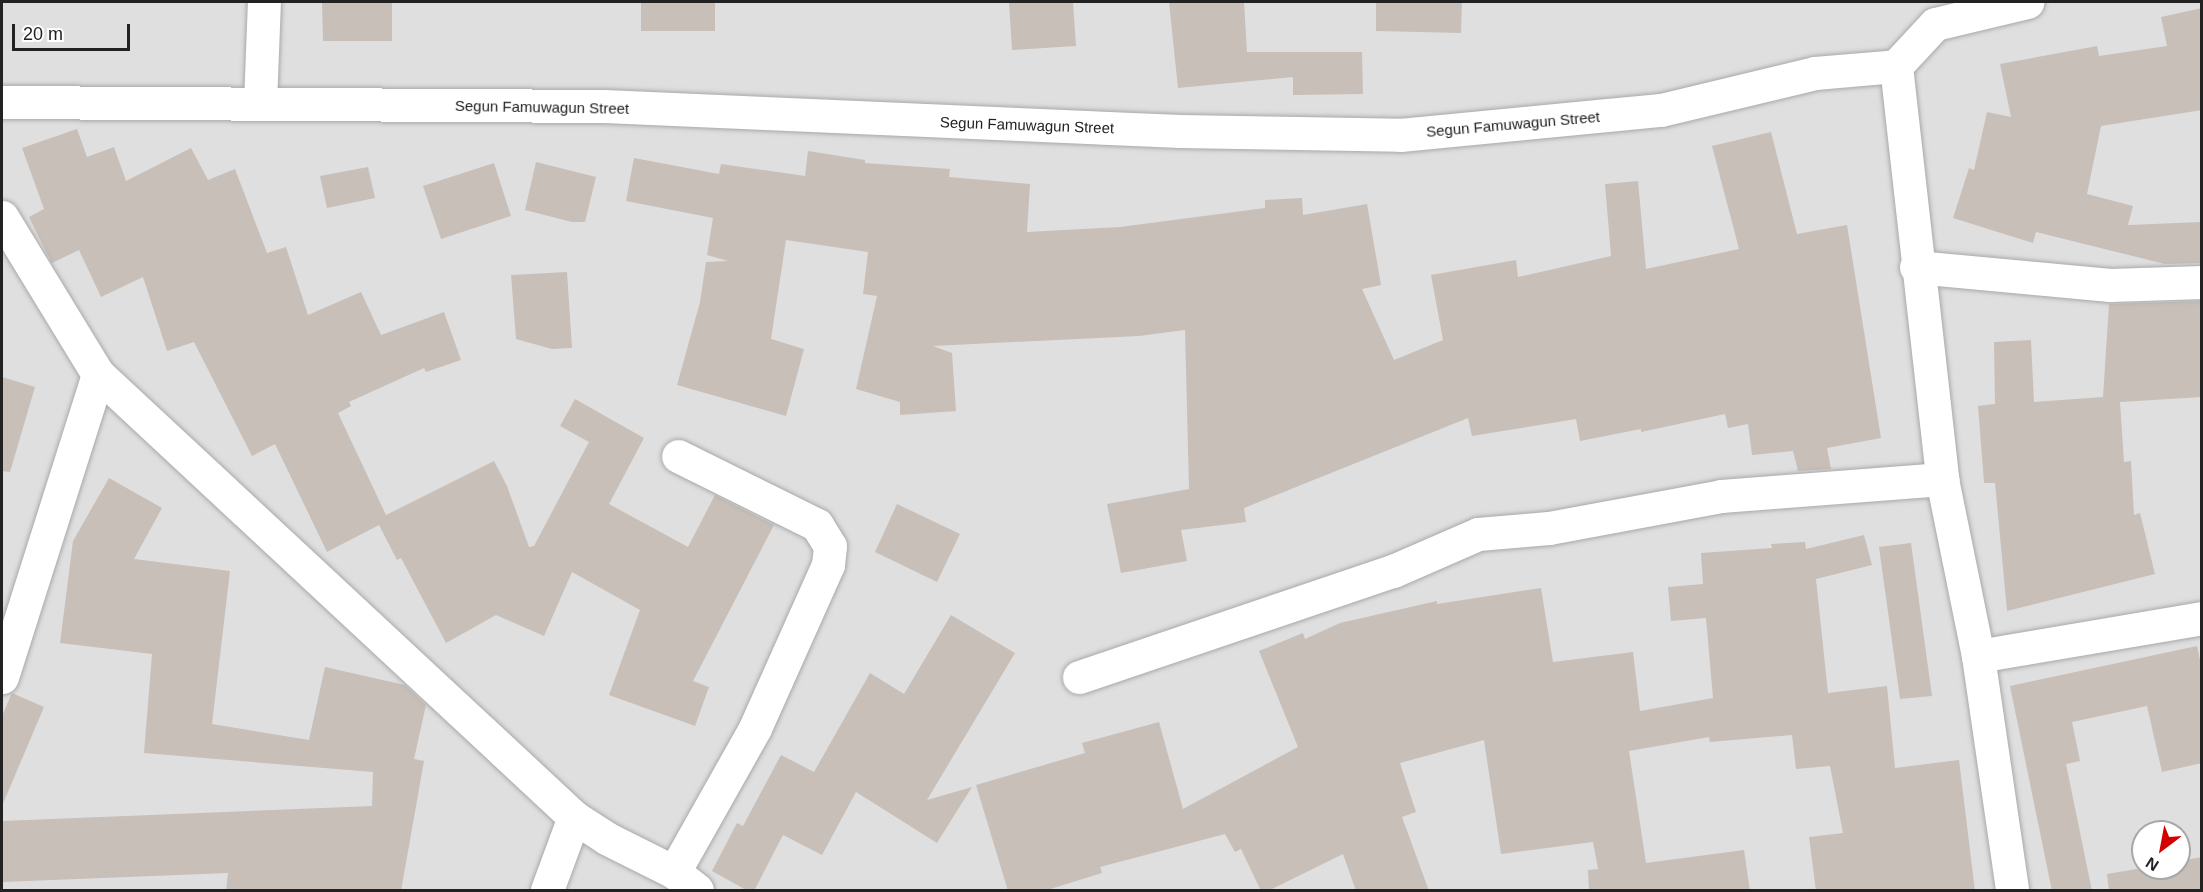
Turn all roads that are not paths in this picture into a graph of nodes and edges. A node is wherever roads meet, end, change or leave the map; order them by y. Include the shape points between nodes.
1 (264, 2) edge
2 (2027, 2) edge
3 (1932, 13) edge
4 (1896, 66) junction
5 (2, 102) edge
6 (260, 104) junction
7 (2, 217) edge
8 (1916, 267) junction
9 (2202, 282) edge
10 (98, 374) junction
11 (678, 456) dead end
12 (1942, 479) junction
13 (2202, 618) edge
14 (1978, 656) junction
15 (2, 677) edge
16 (1079, 678) dead end
17 (574, 817) junction
18 (686, 881) edge
19 (547, 891) edge
20 (2012, 891) edge

1 - 6 street
2 - 3 street
3 - 4 street
4 - 6 street, Segun Famuwagun Street via 1815,73 1661,110 1400,135 1180,131 604,106
4 - 8 street
5 - 6 street, Segun Famuwagun Street
7 - 10 street
8 - 9 street via 2110,285
8 - 12 street
10 - 15 street
10 - 17 street
11 - 18 street via 817,525 830,546 828,565
12 - 14 street
12 - 16 street via 1721,496 1549,528 1478,534 1393,571
13 - 14 street
14 - 20 street
17 - 18 street
17 - 19 street

